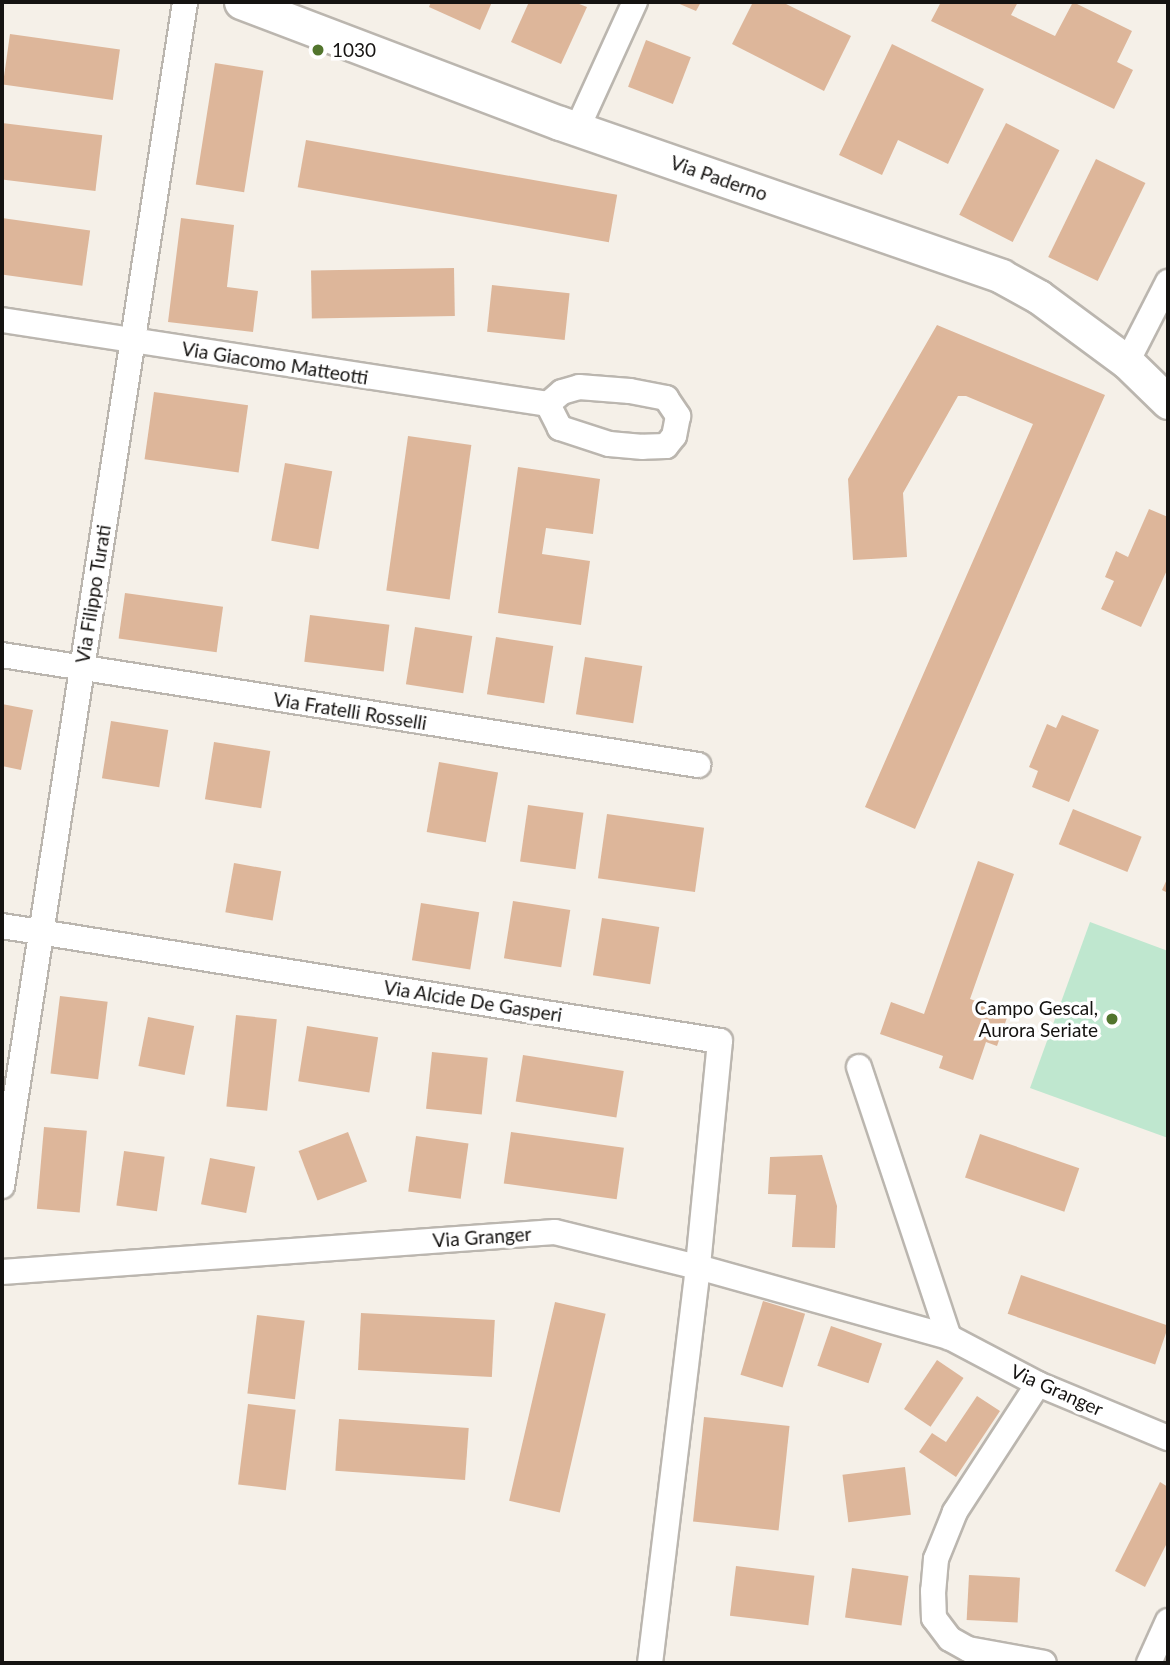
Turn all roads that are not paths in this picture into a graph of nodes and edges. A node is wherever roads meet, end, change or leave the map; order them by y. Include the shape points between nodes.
1 (185, 2) edge
2 (241, 2) edge
3 (635, 2) edge
4 (577, 129) junction
5 (1168, 282) edge
6 (2, 320) edge
7 (132, 341) junction
8 (1127, 362) junction
9 (1168, 402) edge
10 (548, 404) junction
11 (2, 655) edge
12 (81, 668) junction
13 (698, 765) dead end
14 (2, 926) edge
15 (41, 932) junction
16 (859, 1067) dead end
17 (2, 1186) edge
18 (698, 1267) junction
19 (2, 1272) edge
20 (949, 1338) junction
21 (1038, 1384) junction
22 (1168, 1438) edge
23 (1168, 1621) edge
24 (650, 1663) edge
25 (1044, 1663) edge
26 (1149, 1663) edge

1 - 7 street, Via Filippo Turati
2 - 4 street, Via Paderno
3 - 4 street
4 - 8 street, Via Paderno via 1001,276
5 - 8 street
6 - 7 street, Via Giacomo Matteotti
7 - 10 street, Via Giacomo Matteotti
7 - 12 street, Via Filippo Turati
8 - 9 street, Via Paderno
10 - 10 street via 560,428 609,444 666,446 674,436 678,416 666,398 631,391 579,387 562,392
11 - 12 street, Via Fratelli Rosselli
12 - 13 street, Via Fratelli Rosselli
12 - 15 street, Via Filippo Turati
14 - 15 street, Via Alcide De Gasperi
15 - 17 street, Via Filippo Turati
15 - 18 street, Via Alcide De Gasperi via 720,1041
16 - 20 street
18 - 19 street, Via Granger via 555,1232
18 - 20 street, Via Granger
18 - 24 street
20 - 21 street, Via Granger
21 - 22 street, Via Granger
21 - 25 street via 956,1512 936,1559 933,1591 934,1618 950,1639 968,1649
23 - 26 street

